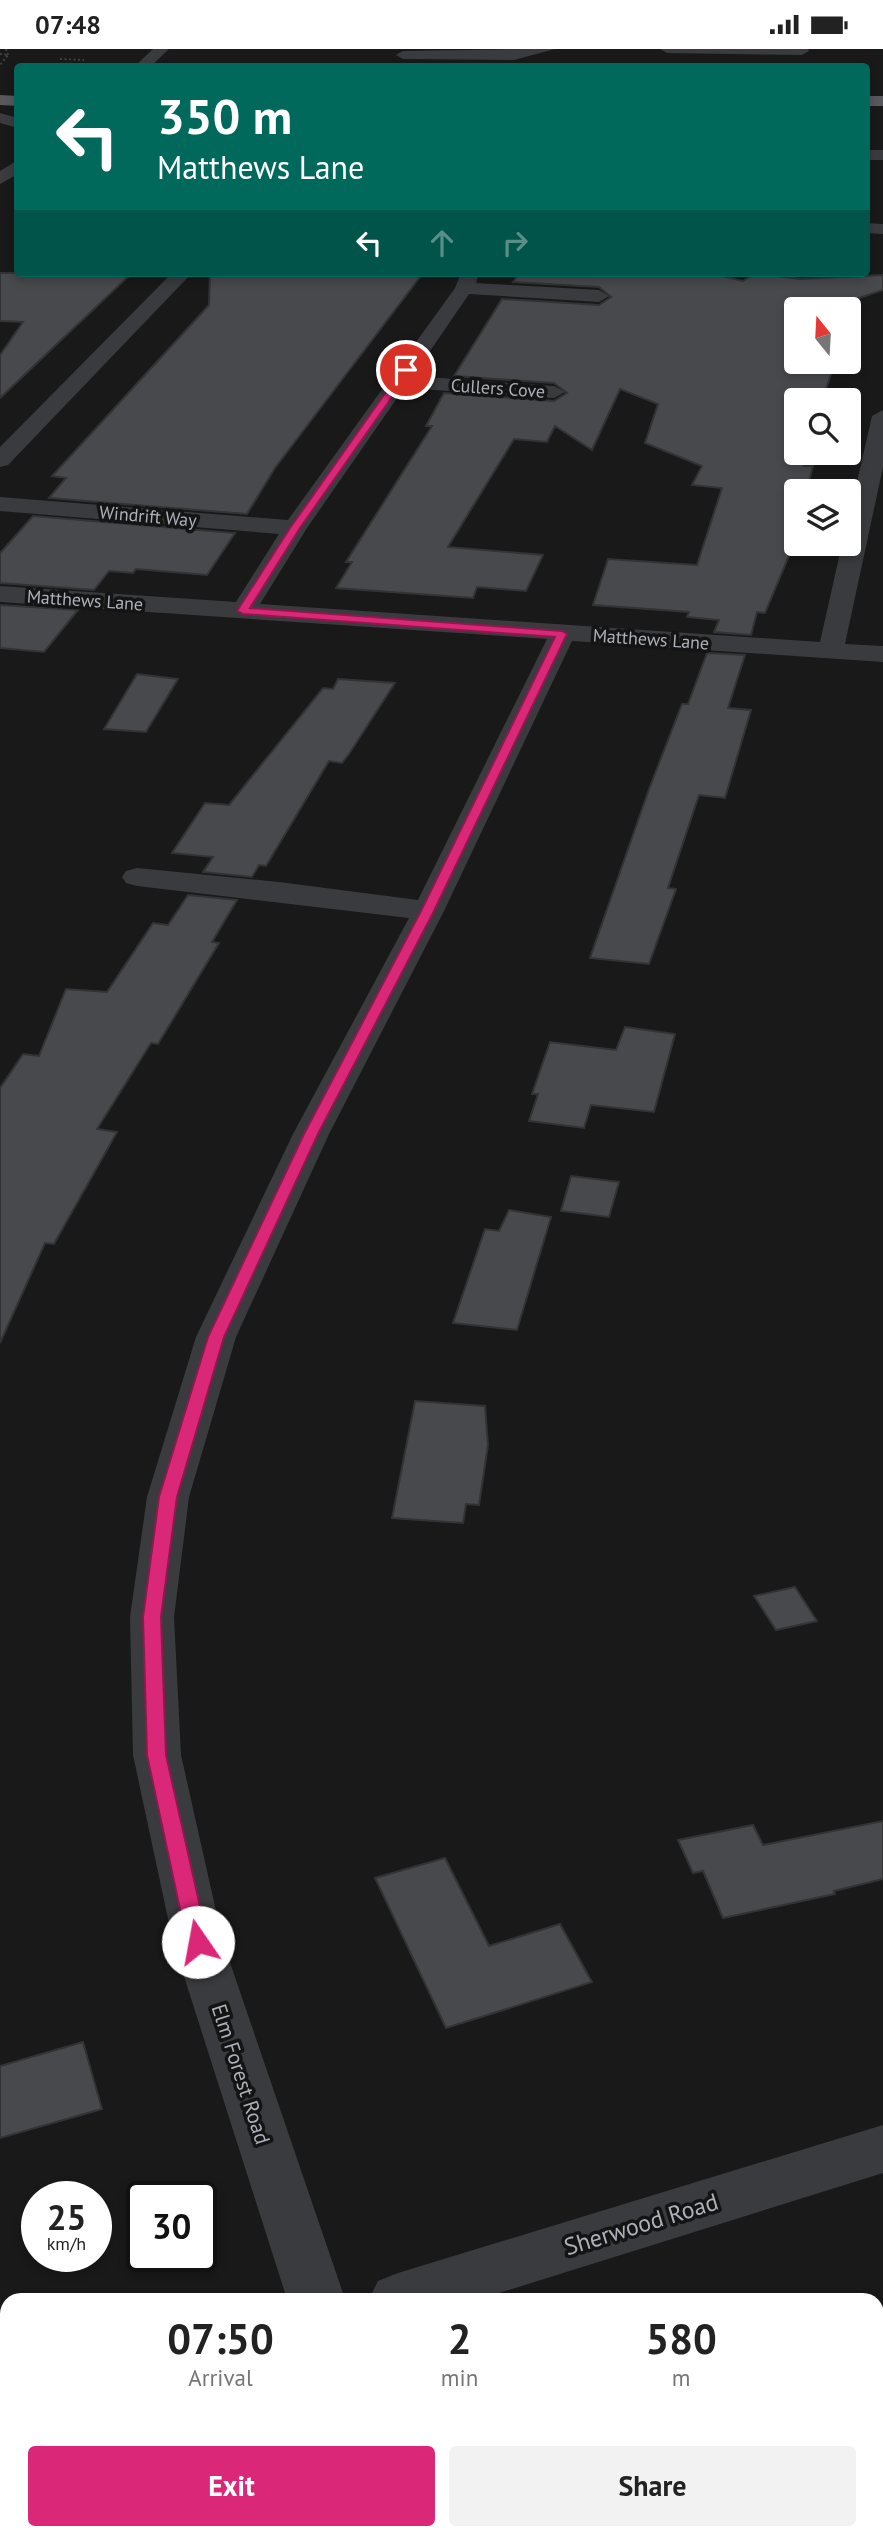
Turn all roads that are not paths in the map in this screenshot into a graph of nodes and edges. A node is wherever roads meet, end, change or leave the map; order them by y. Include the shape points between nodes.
1 (162, 49) edge
2 (667, 49) edge
3 (808, 52) edge
4 (538, 56) edge
5 (402, 57) edge
6 (146, 63) edge
7 (14, 168) edge
8 (0, 179) edge
9 (179, 277) edge
10 (467, 280) edge
11 (598, 296) dead end
12 (399, 381) junction
13 (554, 392) dead end
14 (883, 416) edge
15 (0, 460) edge
16 (0, 504) edge
17 (295, 528) junction
18 (0, 594) edge
19 (243, 611) junction
20 (562, 634) junction
21 (831, 650) junction
22 (883, 654) edge
23 (136, 877) dead end
24 (428, 911) junction
25 (883, 2149) edge
26 (314, 2293) edge
27 (417, 2293) edge

1 - 6 street
2 - 3 street
4 - 5 street
7 - 8 street
9 - 15 street
10 - 11 street
10 - 12 street
12 - 13 street, Cullers Cove
12 - 17 street
14 - 21 street
16 - 17 street, Windrift Way
17 - 19 street
18 - 19 street, Matthews Lane
19 - 20 street, Matthews Lane
20 - 21 street, Matthews Lane
20 - 24 street, Elm Forest Road
21 - 22 street, Matthews Lane
23 - 24 street
24 - 26 street, Elm Forest Road via 311,1134 216,1337 168,1497 152,1617 156,1755 198,1942
25 - 27 street, Sherwood Road

